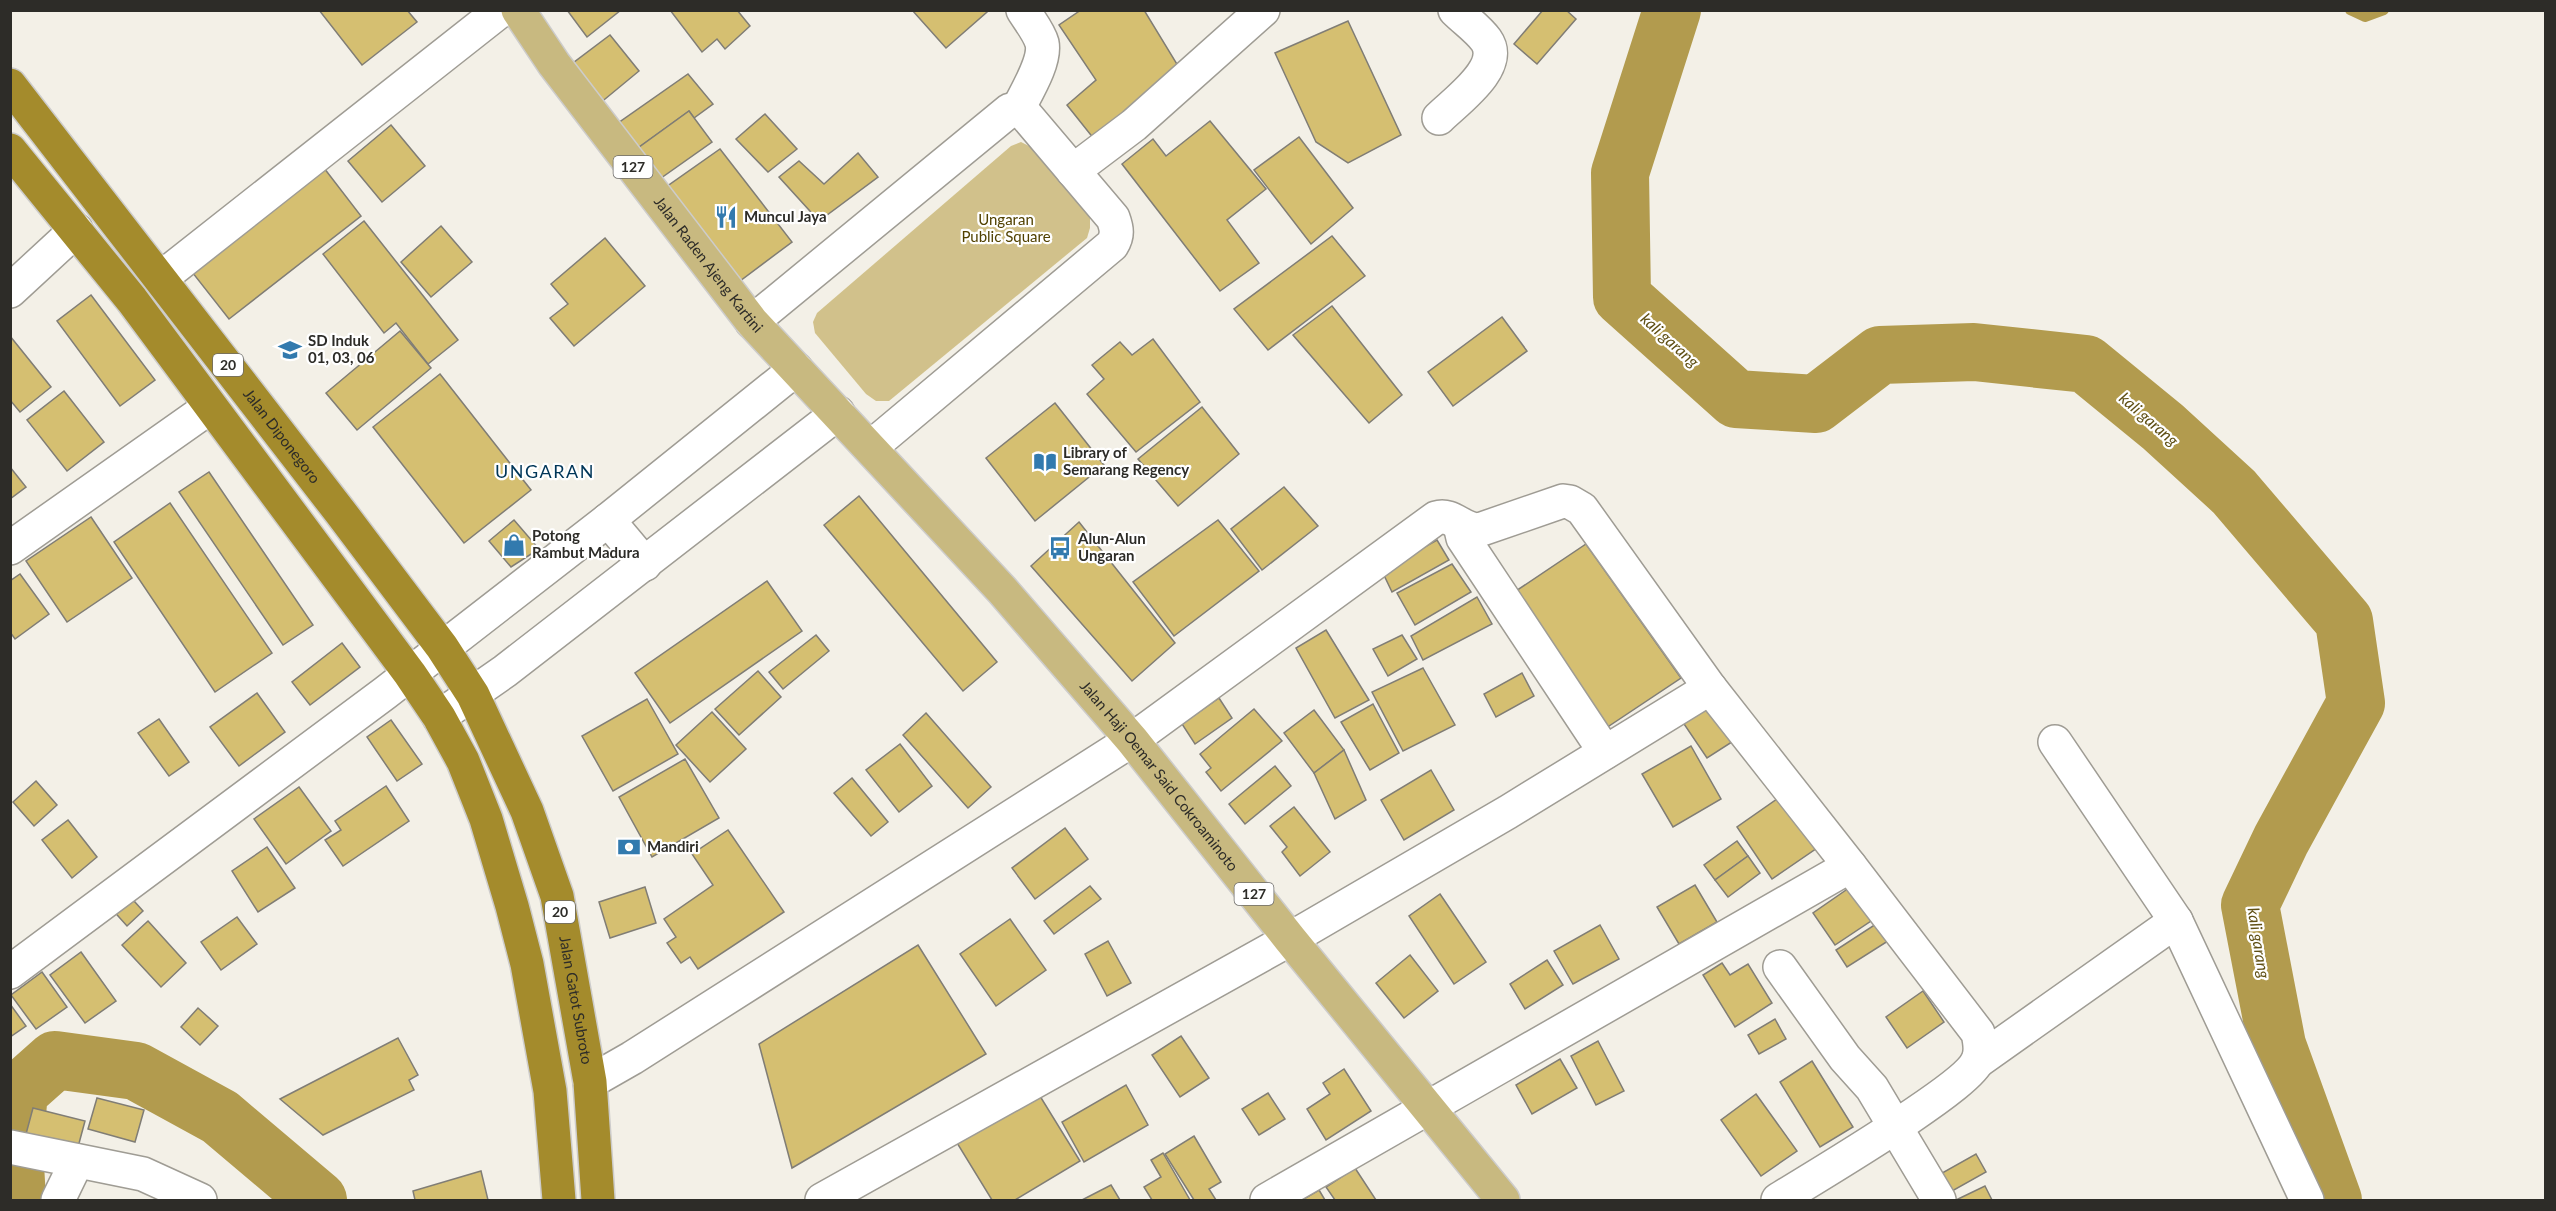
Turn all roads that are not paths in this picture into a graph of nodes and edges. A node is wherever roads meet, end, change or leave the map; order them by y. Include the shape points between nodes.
1 (501, 10) edge
2 (518, 10) edge
3 (1023, 10) edge
4 (1263, 10) edge
5 (1455, 10) edge
6 (10, 84) edge
7 (1018, 108) junction
8 (1439, 118) dead end
9 (10, 150) edge
10 (1073, 171) junction
11 (76, 230) junction
12 (161, 278) junction
13 (10, 291) edge
14 (752, 322) junction
15 (796, 369) junction
16 (210, 407) junction
17 (838, 413) junction
18 (871, 447) junction
19 (608, 520) junction
20 (1460, 525) junction
21 (10, 548) edge
22 (645, 564) junction
23 (442, 647) junction
24 (410, 674) junction
25 (1710, 688) junction
26 (473, 695) junction
27 (439, 717) junction
28 (1132, 740) junction
29 (2055, 742) dead end
30 (1605, 752) junction
31 (1850, 866) junction
32 (2176, 921) junction
33 (1290, 939) junction
34 (1780, 967) dead end
35 (10, 972) edge
36 (1978, 1061) junction
37 (590, 1082) junction
38 (1429, 1109) junction
39 (1896, 1126) junction
40 (10, 1147) edge
41 (64, 1158) junction
42 (58, 1200) edge
43 (200, 1200) edge
44 (559, 1200) edge
45 (598, 1200) edge
46 (822, 1200) edge
47 (1267, 1200) edge
48 (1503, 1200) edge
49 (1778, 1200) edge
50 (1939, 1200) edge
51 (2307, 1200) edge

1 - 12 street
2 - 14 main road, Jalan Raden Ajeng Kartini / 127 via 554,64
3 - 7 street via 1042,43 1042,53
4 - 10 street via 1134,125
5 - 8 street via 1487,41 1490,55 1483,76
6 - 12 highway, Jalan Diponegoro / 20
7 - 10 street
7 - 14 street via 1010,110
9 - 11 highway, 20
10 - 18 street via 1113,218 1118,232 1112,245
11 - 13 street
11 - 16 highway, 20
12 - 23 highway, Jalan Diponegoro / 20
14 - 15 main road, Jalan Raden Ajeng Kartini / 127
15 - 17 main road, Jalan Raden Ajeng Kartini / 127
15 - 19 street
16 - 21 street
16 - 24 highway, 20
17 - 18 main road, Jalan Raden Ajeng Kartini / 127
17 - 22 street
18 - 28 main road, Jalan Haji Oemar Said Cokroaminoto / 127
19 - 22 street
19 - 23 street
20 - 25 street via 1479,530 1563,501 1582,509
20 - 28 street via 1450,517 1436,518
20 - 30 street via 1463,538
22 - 26 street
23 - 24 street
23 - 26 highway, Jalan Gatot Subroto / 20
24 - 27 highway, 20
24 - 35 street
25 - 30 street
25 - 31 street
26 - 27 street
26 - 37 highway, Jalan Gatot Subroto / 20 via 527,811 557,896
27 - 44 highway, 20 via 464,761 486,819 517,925 550,1091
28 - 33 main road, Jalan Haji Oemar Said Cokroaminoto / 127
28 - 37 street
29 - 32 street
30 - 33 street
31 - 36 street via 1978,1033
31 - 38 street
32 - 36 street
32 - 51 street
33 - 38 main road, Jalan Haji Oemar Said Cokroaminoto / 127
33 - 46 street
34 - 39 street via 1845,1058 1872,1088
36 - 39 street via 1967,1076
37 - 45 highway, Jalan Gatot Subroto / 20
38 - 47 street
38 - 48 main road, Jalan Haji Oemar Said Cokroaminoto / 127
39 - 49 street
39 - 50 street
40 - 41 street
41 - 42 street
41 - 43 street via 143,1174

